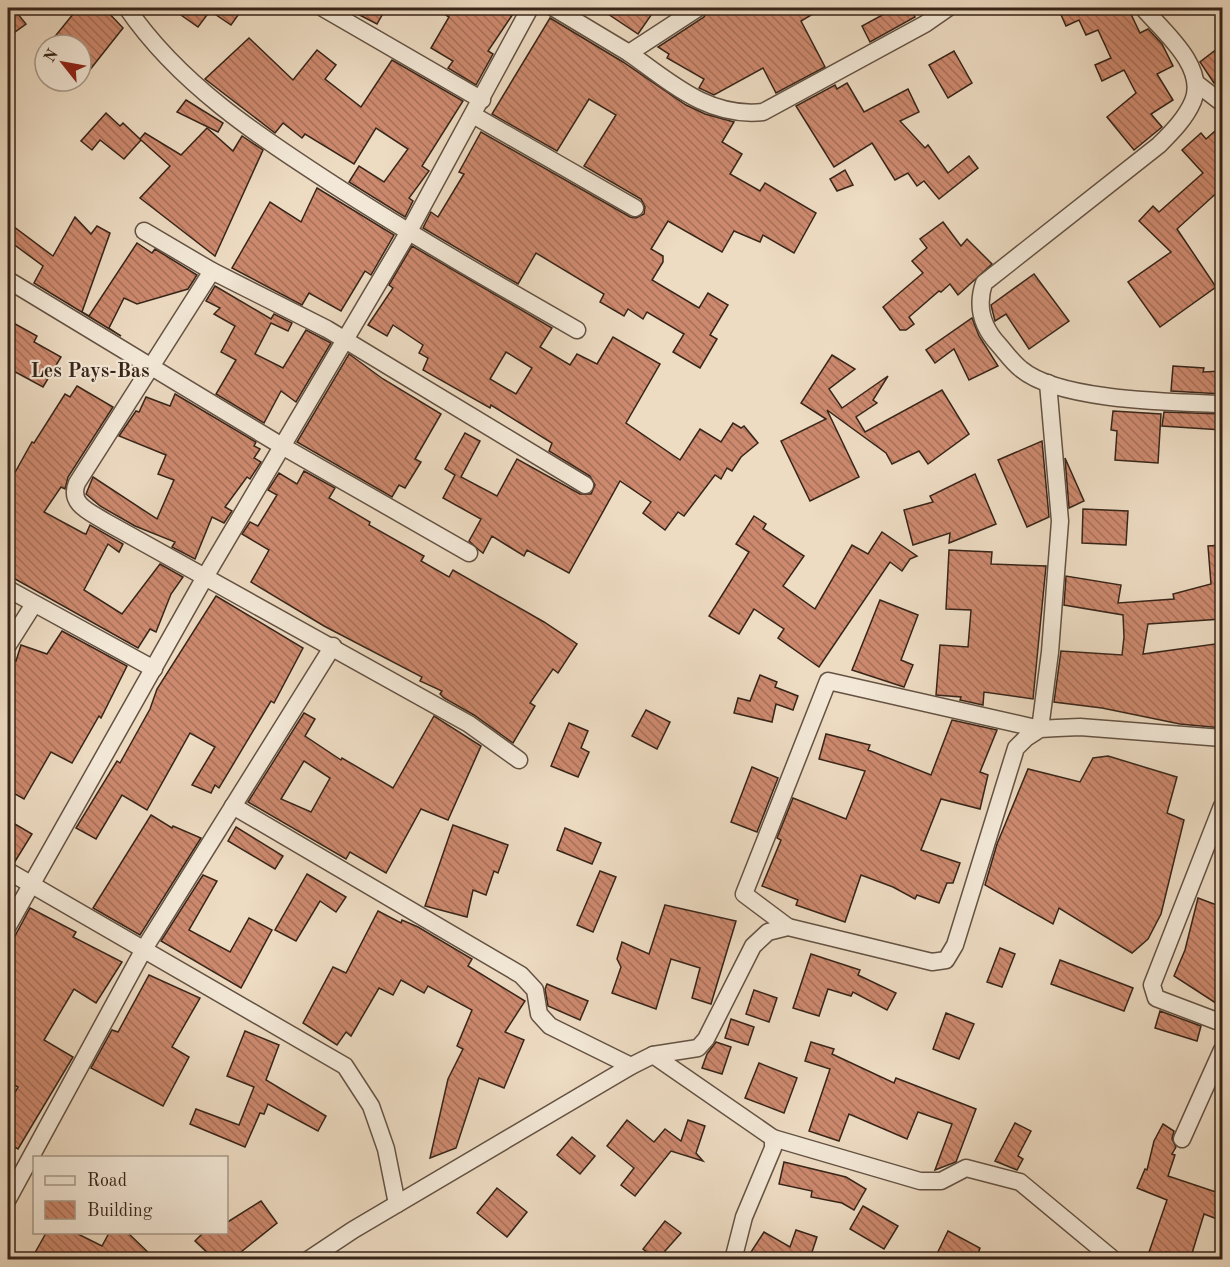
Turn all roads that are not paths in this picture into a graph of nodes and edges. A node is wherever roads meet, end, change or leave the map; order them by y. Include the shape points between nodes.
1 (127, 8) edge
2 (323, 8) edge
3 (530, 8) edge
4 (554, 8) edge
5 (698, 8) edge
6 (948, 8) edge
7 (1143, 8) edge
8 (629, 53) junction
9 (1196, 83) junction
10 (482, 100) junction
11 (1222, 103) edge
12 (473, 115) junction
13 (635, 208) dead end
14 (144, 231) dead end
15 (408, 233) junction
16 (212, 271) junction
17 (8, 280) edge
18 (576, 330) dead end
19 (344, 340) junction
20 (151, 366) junction
21 (1048, 383) junction
22 (1222, 404) edge
23 (282, 446) junction
24 (585, 485) dead end
25 (469, 553) dead end
26 (205, 577) junction
27 (8, 589) edge
28 (34, 604) junction
29 (8, 645) edge
30 (333, 646) junction
31 (154, 669) junction
32 (1040, 729) junction
33 (1222, 738) edge
34 (519, 760) dead end
35 (233, 806) junction
36 (1222, 806) edge
37 (8, 871) edge
38 (31, 885) junction
39 (8, 926) edge
40 (788, 927) junction
41 (144, 949) junction
42 (1222, 1023) edge
43 (1222, 1050) edge
44 (653, 1055) junction
45 (631, 1066) junction
46 (773, 1138) junction
47 (1182, 1139) dead end
48 (8, 1199) edge
49 (397, 1204) junction
50 (308, 1260) edge
51 (733, 1260) edge
52 (1114, 1260) edge

1 - 15 street via 190,81 262,138
2 - 10 street
3 - 10 street
4 - 8 street
5 - 8 street
6 - 8 street via 763,112 741,114 694,98
7 - 9 street via 1190,65
9 - 11 street
9 - 21 street via 1194,100 1159,145 984,283 978,299 981,319 1021,370
10 - 12 street
12 - 13 street
12 - 15 street
14 - 16 street
15 - 18 street
15 - 19 street
16 - 19 street
16 - 20 street
17 - 20 street
19 - 23 street
19 - 24 street
20 - 23 street
20 - 26 street via 77,483 74,499 81,507
21 - 22 street via 1137,399
21 - 32 street via 1060,521
23 - 25 street
23 - 26 street
26 - 30 street
26 - 31 street
27 - 28 street
28 - 29 street
28 - 31 street
30 - 34 street via 469,724
30 - 35 street
31 - 38 street
32 - 33 street via 1080,727
32 - 40 street via 1016,748 955,945 946,960 932,962
32 - 40 street via 828,681 744,894
35 - 41 street
35 - 45 street via 521,975 535,990 539,1014 550,1026
36 - 42 street via 1152,985 1156,998
37 - 38 street
38 - 39 street
38 - 41 street
40 - 44 street via 768,932 753,946 698,1048
41 - 48 street
41 - 49 street via 345,1066 371,1106 386,1149
43 - 47 street
44 - 45 street
44 - 46 street
45 - 49 street
46 - 51 street via 773,1148 744,1216
46 - 52 street via 920,1181 942,1181 966,1168 1020,1182
49 - 50 street

